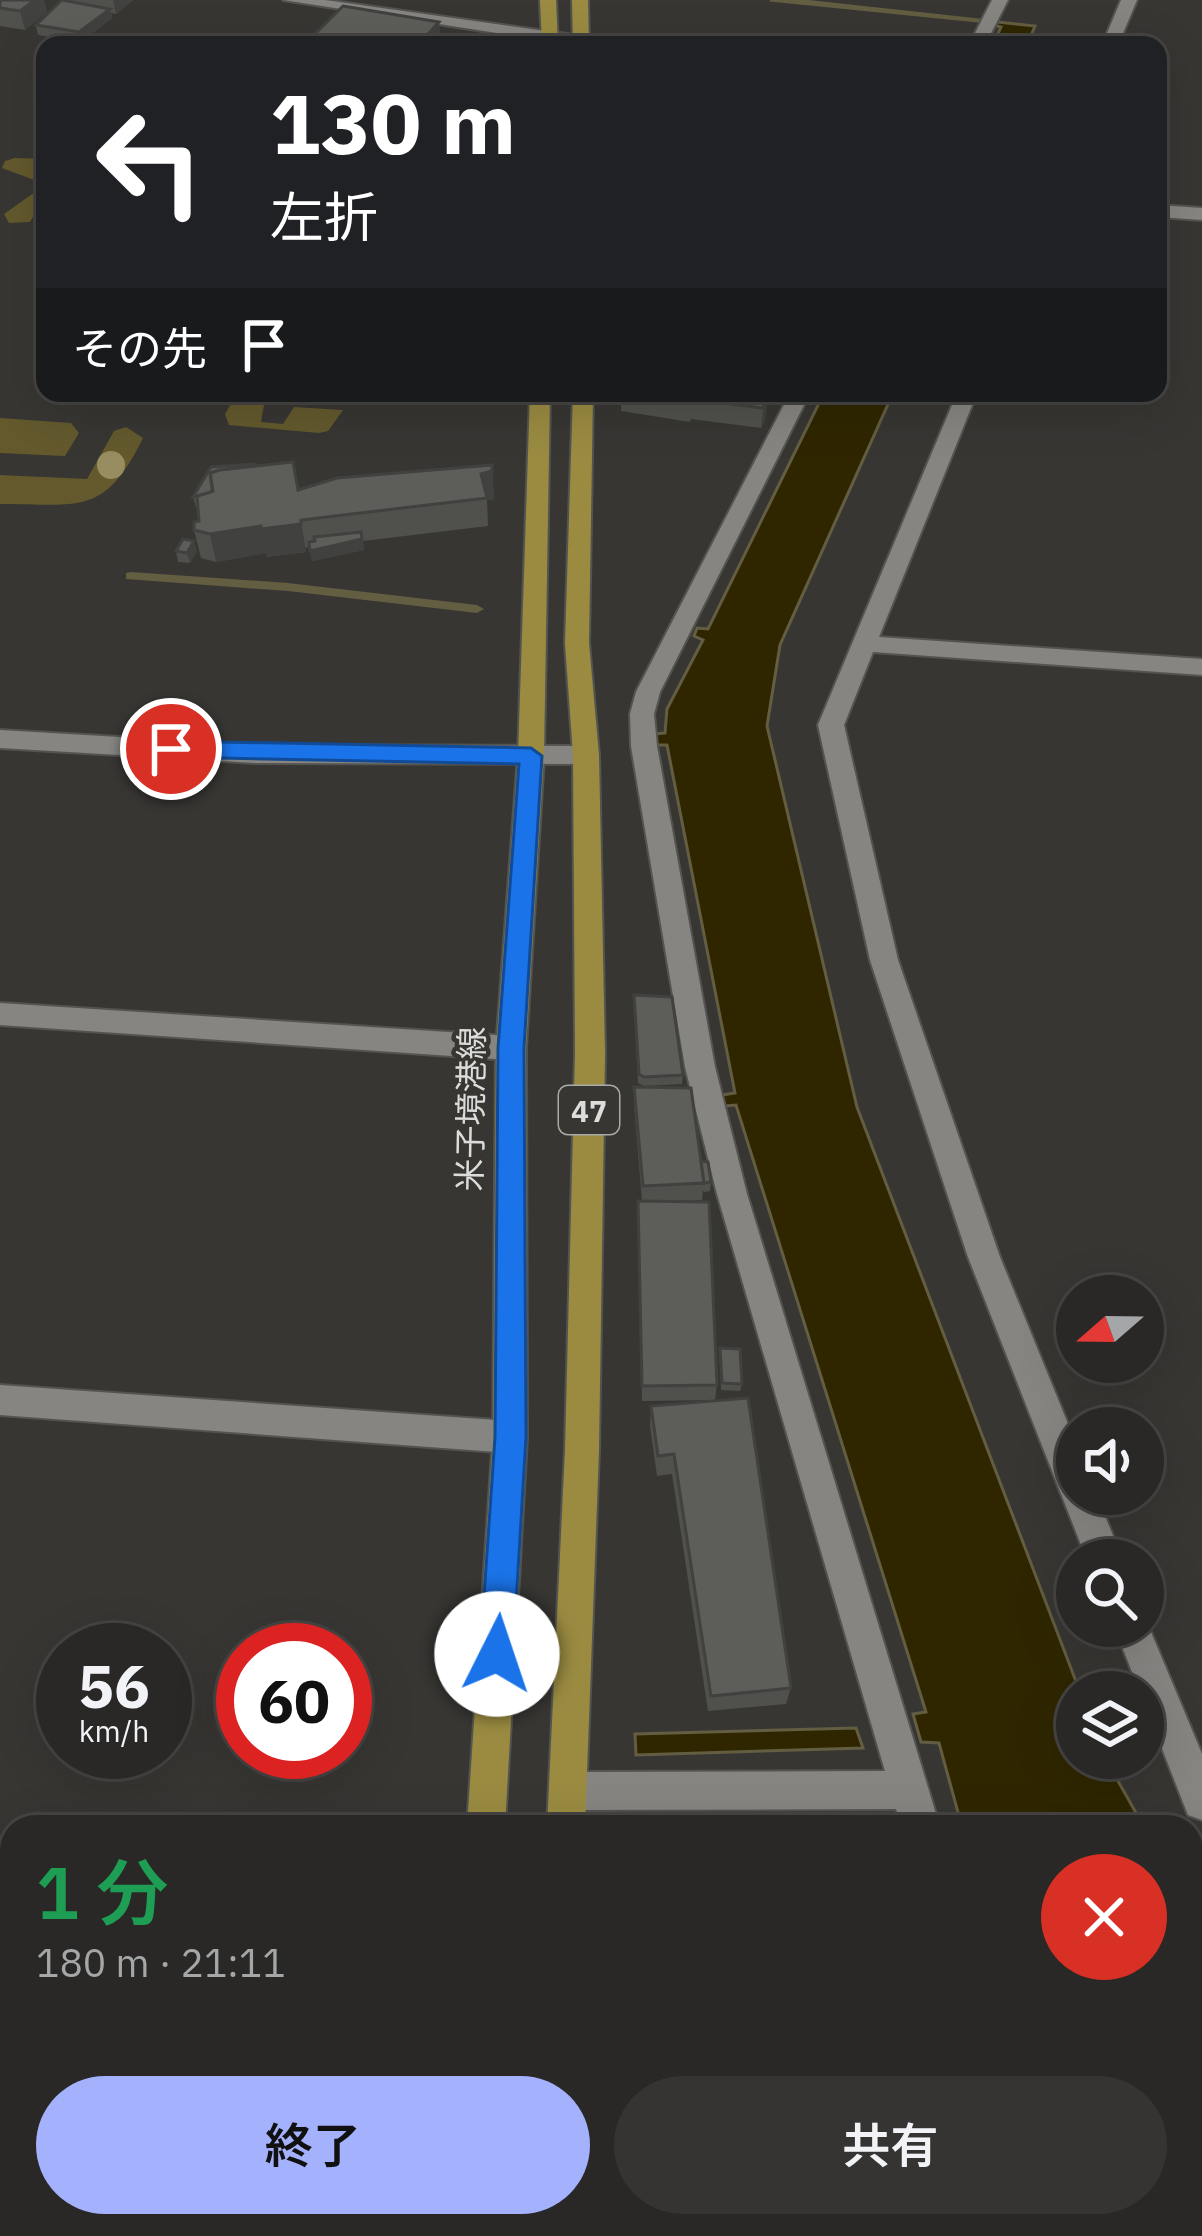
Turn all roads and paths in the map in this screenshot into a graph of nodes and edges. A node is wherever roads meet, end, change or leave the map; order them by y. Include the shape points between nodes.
1 (291, 0) edge
2 (548, 0) edge
3 (580, 0) edge
4 (1000, 0) edge
5 (1129, 0) edge
6 (518, 36) edge
7 (550, 36) edge
8 (580, 36) edge
9 (982, 36) edge
10 (1115, 36) edge
11 (1167, 212) edge
12 (1202, 214) edge
13 (540, 402) edge
14 (583, 402) edge
15 (795, 402) edge
16 (963, 402) edge
17 (868, 644) junction
18 (1202, 667) edge
19 (0, 739) edge
20 (586, 754) junction
21 (531, 756) junction
22 (0, 1014) edge
23 (511, 1048) junction
24 (0, 1400) edge
25 (1056, 1436) edge
26 (510, 1437) junction
27 (1140, 1647) edge
28 (1202, 1801) edge
29 (916, 1808) edge
30 (567, 1809) edge
31 (487, 1815) edge

1 - 6 street
2 - 7 main road
3 - 8 main road
4 - 9 street
5 - 10 street
11 - 12 street
13 - 21 main road, 米子境港線 / 47
14 - 20 main road, 47 via 577,643
15 - 29 street via 648,692 644,746 700,1067 732,1194
16 - 17 street
17 - 18 street
17 - 25 street via 831,725 884,960 984,1257
19 - 21 street via 256,754
20 - 21 street
20 - 30 main road, 47 via 590,1053
21 - 23 main road, 米子境港線 / 47
22 - 23 street
23 - 26 main road, 米子境港線 / 47
24 - 26 street
26 - 31 main road, 米子境港線 / 47
27 - 28 street
29 - 30 street

